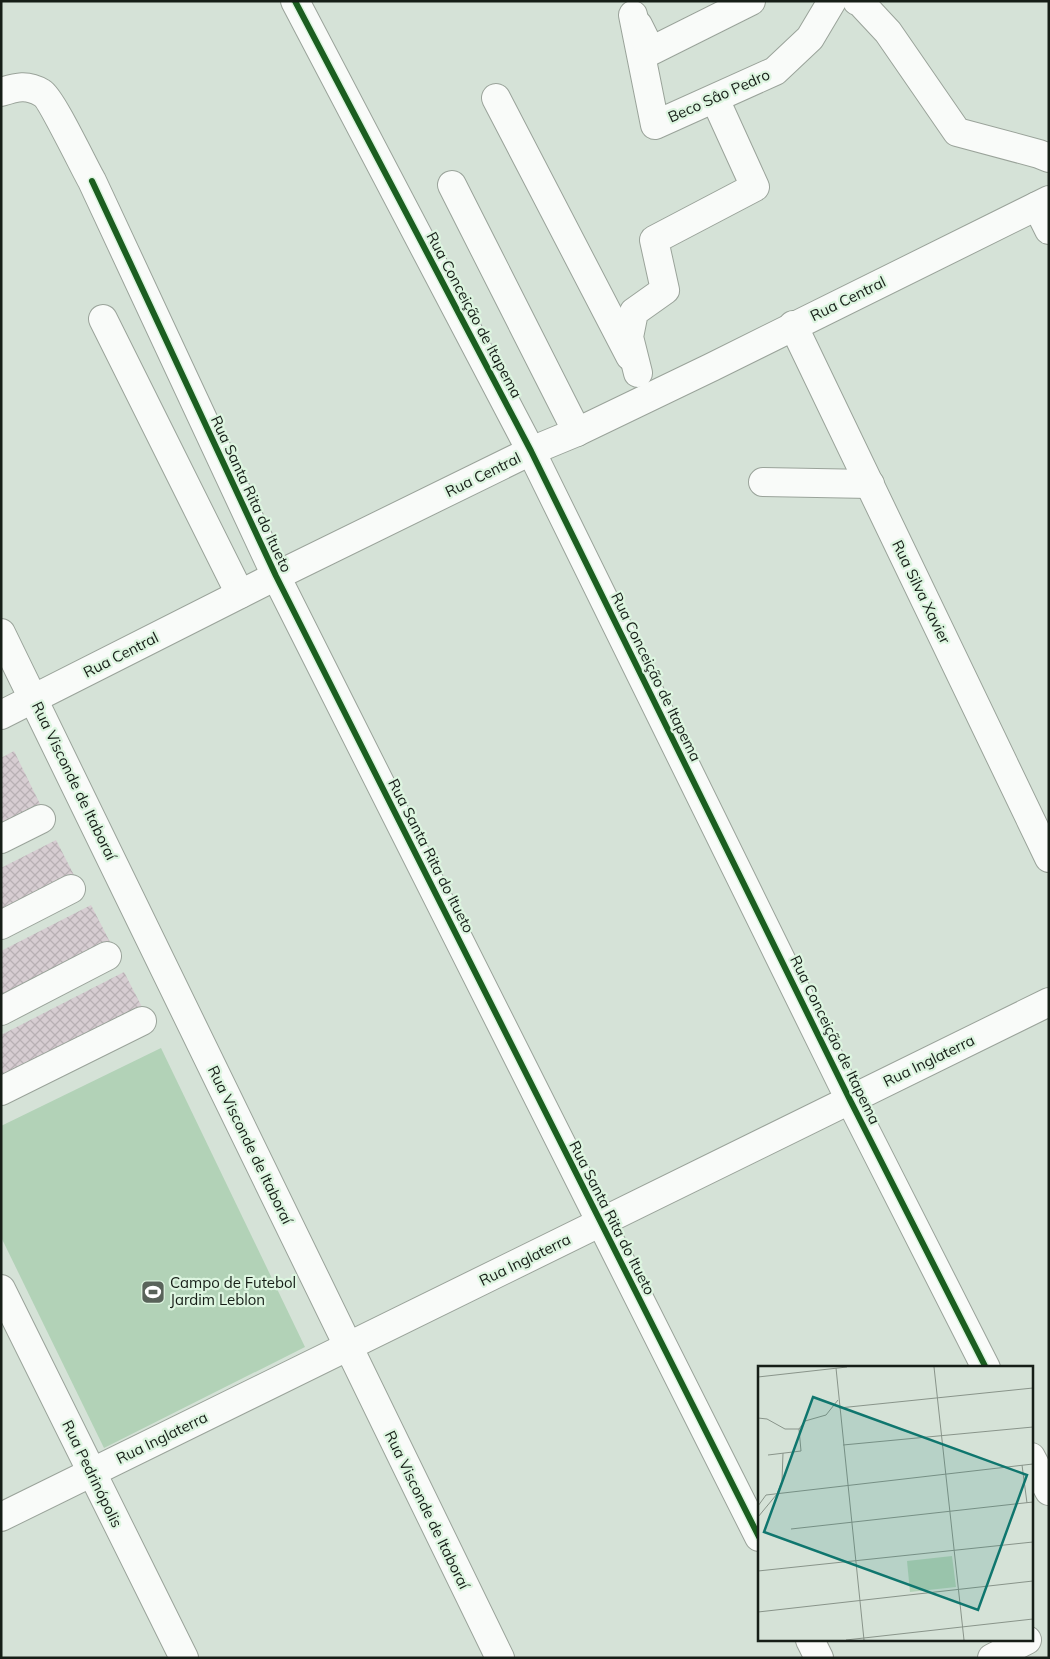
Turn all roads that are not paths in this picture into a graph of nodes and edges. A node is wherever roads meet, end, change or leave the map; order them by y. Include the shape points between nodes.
1 (296, 1) edge
2 (751, 1) edge
3 (832, 1) edge
4 (857, 1) edge
5 (630, 8) edge
6 (8, 86) edge
7 (496, 98) dead end
8 (715, 99) junction
9 (1049, 158) edge
10 (452, 185) dead end
11 (1043, 203) edge
12 (1049, 230) edge
13 (103, 319) dead end
14 (794, 325) junction
15 (638, 373) junction
16 (644, 400) junction
17 (577, 432) junction
18 (532, 451) junction
19 (763, 482) dead end
20 (870, 484) junction
21 (276, 576) junction
22 (240, 594) junction
23 (1, 633) edge
24 (34, 699) junction
25 (1, 715) edge
26 (41, 819) dead end
27 (1, 839) edge
28 (1049, 858) edge
29 (71, 889) dead end
30 (1, 925) edge
31 (107, 956) dead end
32 (1049, 1002) edge
33 (1, 1011) edge
34 (142, 1021) dead end
35 (1, 1091) edge
36 (850, 1100) junction
37 (601, 1222) junction
38 (1, 1289) edge
39 (348, 1347) junction
40 (985, 1366) edge
41 (1032, 1459) edge
42 (92, 1473) junction
43 (1049, 1491) edge
44 (1, 1517) edge
45 (758, 1536) edge
46 (1049, 1630) edge
47 (1032, 1638) edge
48 (811, 1642) edge
49 (1023, 1642) edge
50 (184, 1658) edge
51 (500, 1658) edge
52 (819, 1658) edge
53 (992, 1658) edge

1 - 18 street, Rua Conceição de Itapema
2 - 5 street via 651,51
3 - 8 street, Beco Sâo Pedro via 810,38 776,71
4 - 9 street via 888,32 957,132
5 - 8 street, Beco Sâo Pedro via 655,125
6 - 21 street, Rua Santa Rita do Itueto via 43,93 58,117 92,181
7 - 15 street
8 - 15 street via 756,187 654,240 665,290 634,312 629,337
10 - 17 street
11 - 12 street
11 - 14 street, Rua Central
13 - 22 street
14 - 16 street, Rua Central
14 - 20 street, Rua Silva Xavier
15 - 16 street
16 - 17 street, Rua Central
17 - 18 street, Rua Central
18 - 21 street, Rua Central
18 - 36 street, Rua Conceição de Itapema
19 - 20 street
20 - 28 street, Rua Silva Xavier
21 - 22 street, Rua Central
21 - 37 street, Rua Santa Rita do Itueto
22 - 24 street, Rua Central
23 - 24 street, Rua Visconde de Itaboraí
24 - 25 street, Rua Central
24 - 39 street, Rua Visconde de Itaboraí
26 - 27 street
29 - 30 street
31 - 33 street
32 - 36 street, Rua Inglaterra
34 - 35 street
36 - 37 street, Rua Inglaterra
36 - 40 street, Rua Conceição de Itapema
37 - 39 street, Rua Inglaterra
37 - 45 street, Rua Santa Rita do Itueto
38 - 42 street, Rua Pedrinópolis
39 - 42 street, Rua Inglaterra
39 - 51 street, Rua Visconde de Itaboraí
41 - 43 street
42 - 44 street, Rua Inglaterra
42 - 50 street, Rua Pedrinópolis
46 - 47 street
48 - 52 street
49 - 53 street

